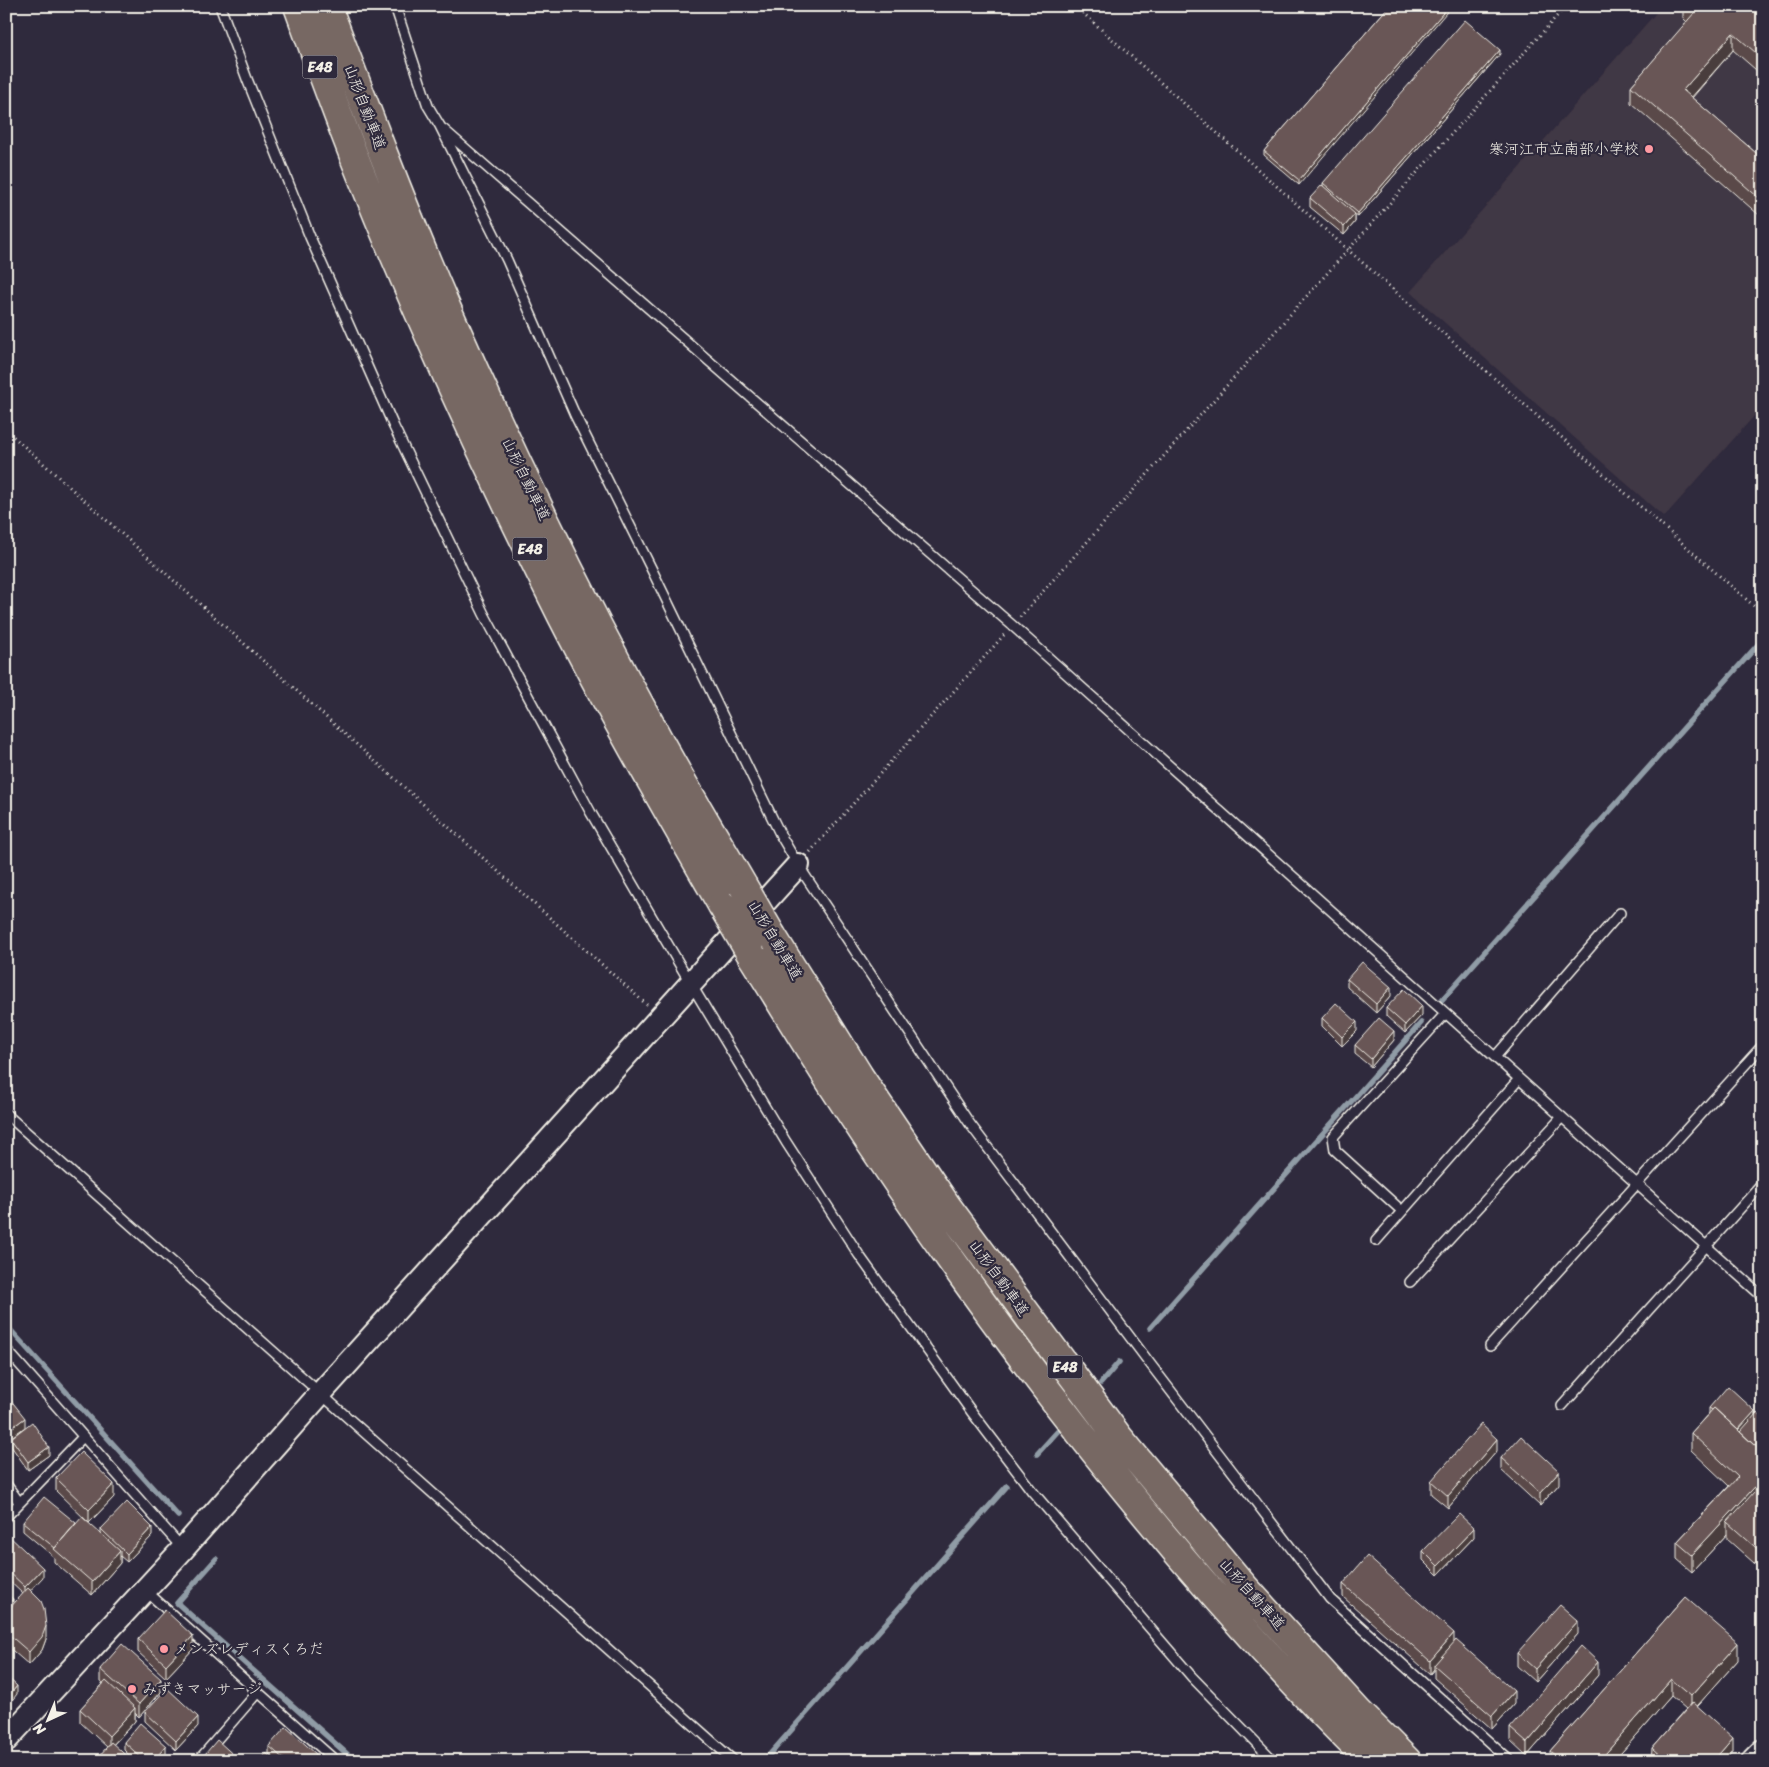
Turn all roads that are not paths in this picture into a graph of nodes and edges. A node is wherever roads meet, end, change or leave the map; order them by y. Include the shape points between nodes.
1 (220, 6) edge
2 (298, 6) edge
3 (327, 6) edge
4 (395, 6) edge
5 (440, 126) junction
6 (798, 865) junction
7 (1620, 913) dead end
8 (691, 984) junction
9 (1445, 1014) junction
10 (1763, 1045) edge
11 (1495, 1057) junction
12 (1518, 1079) junction
13 (6, 1114) edge
14 (1562, 1117) junction
15 (1637, 1183) junction
16 (1763, 1183) edge
17 (1402, 1211) junction
18 (1376, 1240) dead end
19 (1706, 1246) junction
20 (1410, 1282) dead end
21 (1763, 1297) edge
22 (1490, 1346) dead end
23 (6, 1349) edge
24 (320, 1394) junction
25 (1562, 1406) dead end
26 (83, 1436) junction
27 (6, 1484) edge
28 (19, 1502) junction
29 (6, 1517) edge
30 (183, 1549) junction
31 (145, 1590) junction
32 (258, 1692) junction
33 (6, 1740) edge
34 (1763, 1753) edge
35 (198, 1761) edge
36 (336, 1761) edge
37 (734, 1761) edge
38 (1274, 1761) edge
39 (1370, 1761) edge
40 (1407, 1761) edge
41 (1510, 1761) edge
42 (1755, 1761) edge

1 - 8 lane via 310,238 415,471 489,623 592,813
2 - 39 highway, 山形自動車道 / E48, bridge via 363,181 481,449 558,608 634,751 752,956 838,1094 1012,1344 1102,1460 1222,1603
3 - 40 highway, 山形自動車道 / E48, bridge via 388,168 500,427 657,738 772,936 859,1076 946,1205 1119,1438 1244,1587
4 - 5 lane via 428,106
5 - 6 lane via 507,260 575,415
5 - 9 lane via 1012,626
6 - 8 street
6 - 41 lane via 970,1124 1330,1599
7 - 11 lane
8 - 24 street
8 - 38 lane via 786,1142 859,1255 982,1425 1032,1491 1180,1662
9 - 11 lane
9 - 17 lane via 1333,1137 1335,1150
10 - 15 lane
11 - 12 lane
12 - 14 lane
12 - 17 lane
13 - 24 lane
14 - 15 lane
14 - 20 lane
15 - 19 lane
15 - 22 lane
16 - 19 lane
17 - 18 lane
19 - 21 lane
19 - 25 lane
23 - 26 lane
24 - 30 street
24 - 37 lane
26 - 28 lane
26 - 30 lane
27 - 28 lane
28 - 29 lane
30 - 31 street
31 - 32 lane
31 - 33 street
32 - 35 lane
32 - 36 lane
34 - 42 main road

